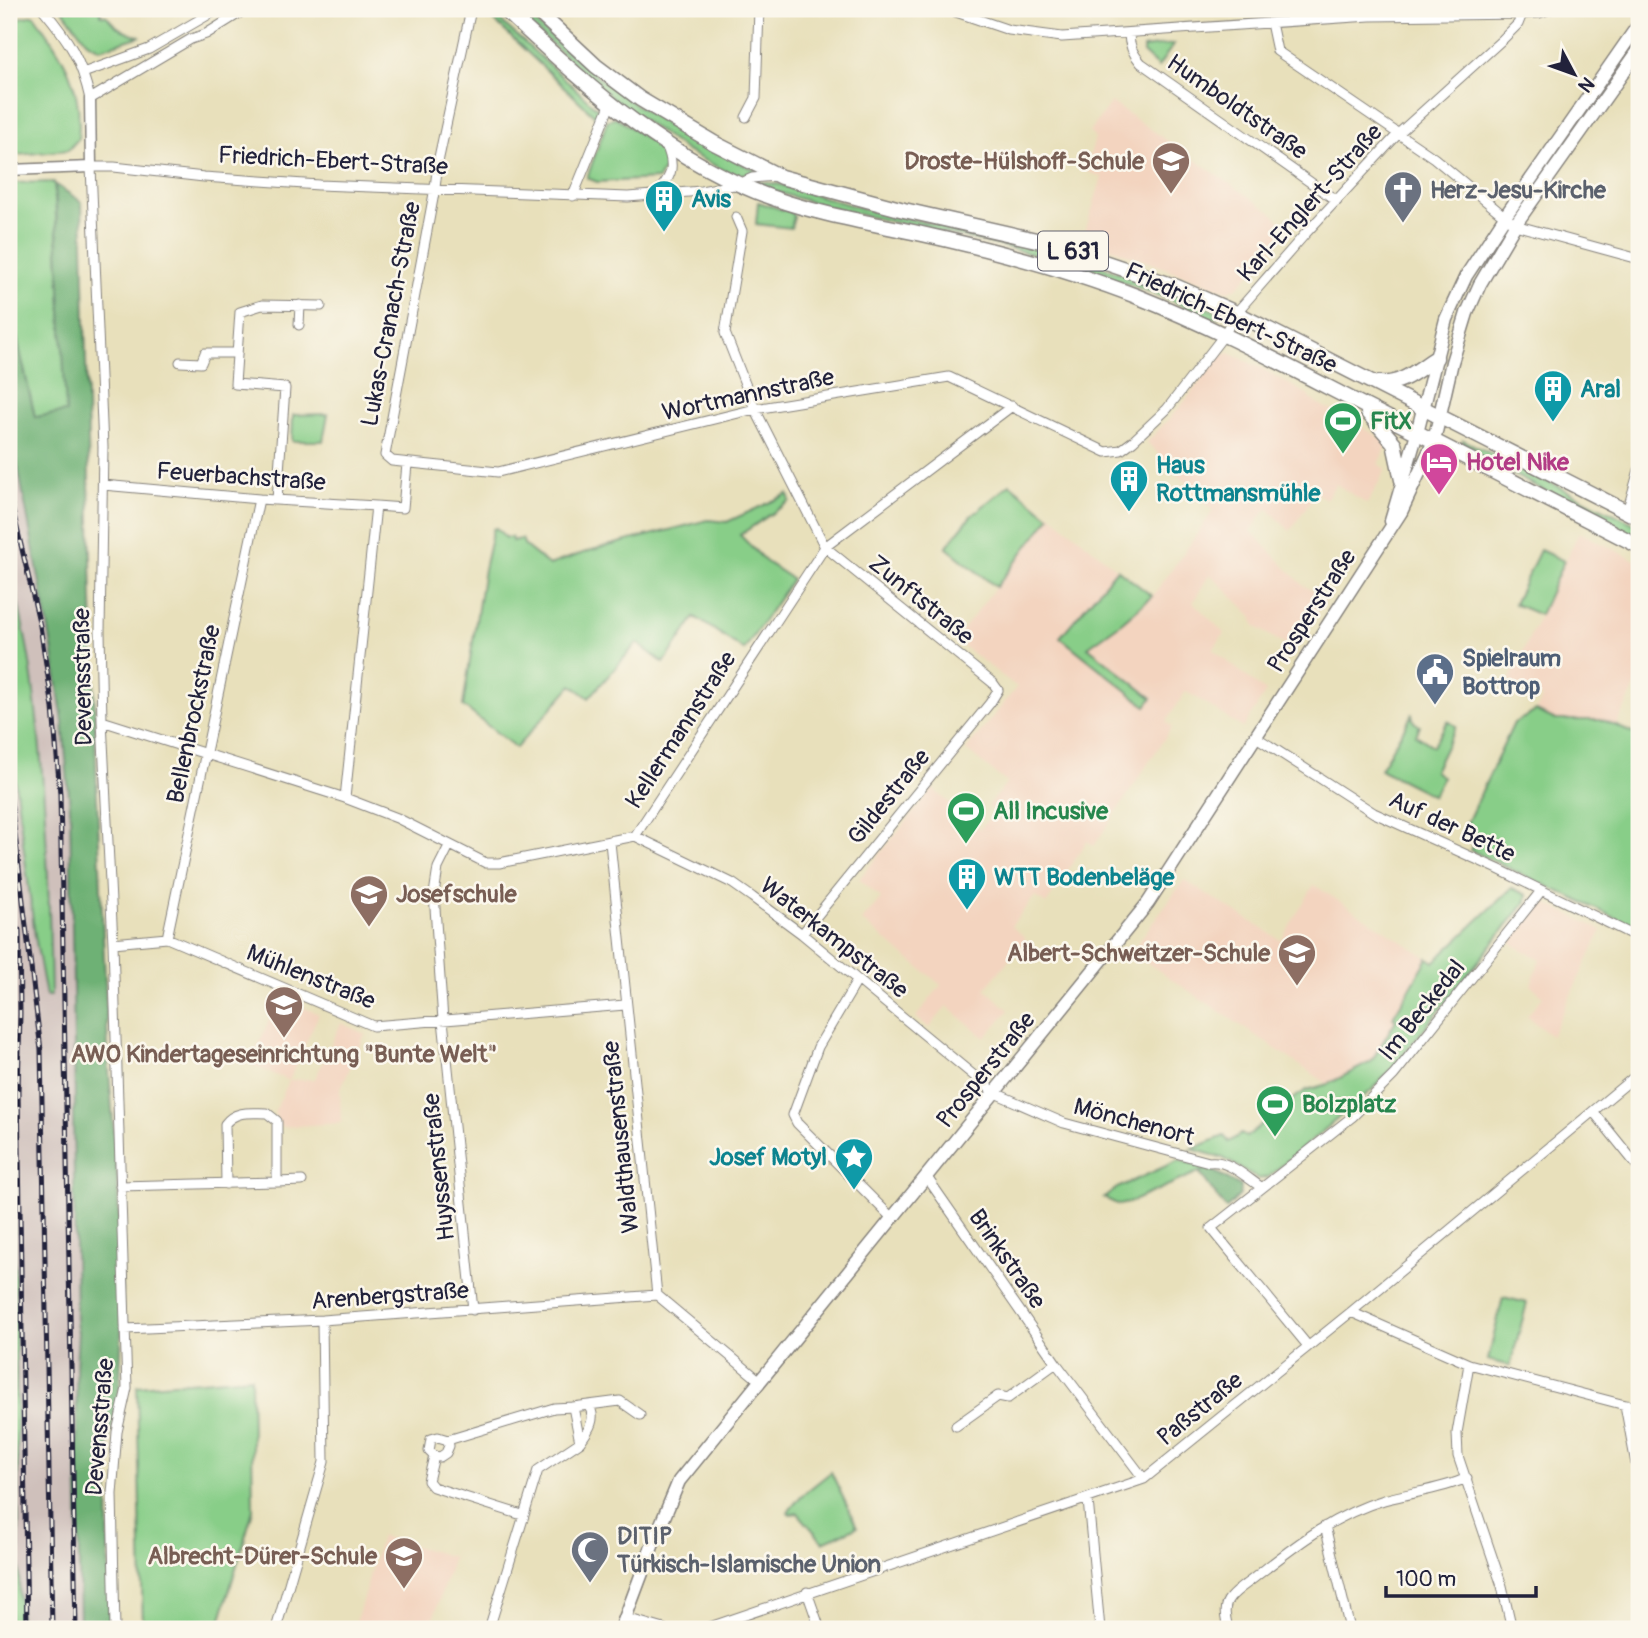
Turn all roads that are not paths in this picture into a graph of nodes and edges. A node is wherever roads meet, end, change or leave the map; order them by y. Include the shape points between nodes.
1 (43, 9) edge
2 (218, 9) edge
3 (246, 9) edge
4 (504, 9) edge
5 (535, 9) edge
6 (758, 9) edge
7 (947, 9) edge
8 (1292, 9) edge
9 (1550, 9) edge
10 (470, 14) dead end
11 (1522, 14) junction
12 (1639, 16) edge
13 (1290, 21) junction
14 (1271, 23) junction
15 (1639, 24) edge
16 (1129, 34) junction
17 (1639, 50) edge
18 (83, 73) junction
19 (90, 99) junction
20 (610, 104) junction
21 (746, 117) dead end
22 (1399, 133) junction
23 (666, 145) junction
24 (91, 167) junction
25 (9, 170) edge
26 (781, 177) junction
27 (739, 184) junction
28 (435, 188) junction
29 (573, 196) junction
30 (655, 196) junction
31 (1337, 201) junction
32 (736, 218) dead end
33 (1504, 218) junction
34 (1515, 226) junction
35 (1639, 259) edge
36 (300, 305) junction
37 (321, 306) dead end
38 (1236, 313) junction
39 (299, 325) dead end
40 (1224, 335) junction
41 (237, 353) junction
42 (1436, 358) junction
43 (180, 362) dead end
44 (1373, 383) junction
45 (1357, 402) junction
46 (1012, 406) junction
47 (1424, 408) junction
48 (755, 409) junction
49 (1441, 417) junction
50 (1417, 433) junction
51 (1434, 442) junction
52 (1106, 452) joint
53 (386, 457) joint
54 (407, 464) junction
55 (1639, 470) edge
56 (1402, 480) junction
57 (103, 485) junction
58 (259, 499) junction
59 (277, 500) junction
60 (376, 506) junction
61 (1633, 515) edge
62 (1387, 535) junction
63 (1639, 546) edge
64 (825, 547) junction
65 (993, 683) joint
66 (102, 721) junction
67 (1256, 737) junction
68 (205, 753) junction
69 (345, 798) junction
70 (635, 836) junction
71 (610, 842) junction
72 (449, 846) junction
73 (1541, 891) junction
74 (802, 934) junction
75 (167, 937) junction
76 (1639, 938) edge
77 (114, 943) junction
78 (857, 981) junction
79 (625, 1005) junction
80 (443, 1020) junction
81 (1639, 1073) edge
82 (995, 1093) junction
83 (1593, 1111) junction
84 (1639, 1168) edge
85 (926, 1176) junction
86 (302, 1181) dead end
87 (277, 1182) junction
88 (226, 1184) junction
89 (120, 1186) junction
90 (1261, 1188) junction
91 (892, 1218) junction
92 (657, 1295) junction
93 (473, 1310) junction
94 (1351, 1312) junction
95 (322, 1320) junction
96 (125, 1329) junction
97 (1308, 1346) junction
98 (1056, 1363) junction
99 (1469, 1364) junction
100 (760, 1381) junction
101 (588, 1405) junction
102 (1625, 1405) junction
103 (1639, 1406) edge
104 (573, 1407) junction
105 (640, 1415) dead end
106 (956, 1426) dead end
107 (448, 1440) junction
108 (580, 1442) junction
109 (434, 1456) junction
110 (1467, 1478) junction
111 (1144, 1479) junction
112 (1639, 1480) edge
113 (1088, 1500) junction
114 (522, 1514) junction
115 (1325, 1527) junction
116 (807, 1592) junction
117 (624, 1623) edge
118 (115, 1629) edge
119 (276, 1629) edge
120 (489, 1629) edge
121 (664, 1629) edge
122 (704, 1629) edge
123 (820, 1629) edge
124 (1100, 1629) edge
125 (1228, 1629) edge
126 (1350, 1629) edge
127 (1512, 1629) edge

1 - 18 street via 72,46
2 - 18 street via 149,49
3 - 19 street
4 - 20 main road, L 631
5 - 26 main road, Friedrich-Ebert-Straße / L 631 via 596,66 640,99
6 - 21 street via 756,98
7 - 16 street via 1035,35
8 - 13 street
9 - 11 street
10 - 28 street, Lukas-Cranach-Straße
11 - 13 street
11 - 22 street, Karl-Englert-Straße via 1503,39
12 - 15 street
13 - 14 street
14 - 16 street
14 - 22 street via 1276,51
15 - 33 main road, Prosperstraße
16 - 31 street, Humboldtstraße via 1141,63
17 - 34 main road, Prosperstraße
18 - 19 street
19 - 24 street
20 - 23 main road, L 631
20 - 29 street
22 - 31 street, Karl-Englert-Straße
22 - 33 street
23 - 27 main road, L 631
23 - 30 street via 671,173
24 - 25 street
24 - 28 street, Friedrich-Ebert-Straße via 319,185
24 - 57 street, Devensstraße
26 - 27 street, Friedrich-Ebert-Straße via 752,178
26 - 38 main road, Friedrich-Ebert-Straße / L 631 via 1045,242 1177,287
27 - 30 street, Friedrich-Ebert-Straße
27 - 40 main road, Friedrich-Ebert-Straße / L 631 via 823,212 963,243 1071,274 1136,296
28 - 29 street, Friedrich-Ebert-Straße
28 - 53 street, Lukas-Cranach-Straße
29 - 30 street, Friedrich-Ebert-Straße
31 - 38 street, Karl-Englert-Straße
32 - 48 street via 742,231 724,333
33 - 34 street
33 - 42 main road, Prosperstraße via 1466,276 1446,318
34 - 35 street
34 - 49 main road, Prosperstraße via 1467,313
36 - 37 street
36 - 39 street
36 - 41 street via 262,305 240,312
38 - 40 street, Karl-Englert-Straße
38 - 44 main road, Friedrich-Ebert-Straße / L 631
40 - 45 main road, Friedrich-Ebert-Straße / L 631
40 - 52 street, Karl-Englert-Straße via 1167,409 1121,450
41 - 43 street via 205,353 201,363
41 - 59 street via 235,384 285,388
42 - 44 main road via 1402,380
42 - 47 main road, Prosperstraße
44 - 47 main road, Friedrich-Ebert-Straße / L 631
45 - 50 main road, Friedrich-Ebert-Straße / L 631
45 - 56 main road via 1394,443
46 - 48 street, Wortmannstraße via 949,377
46 - 52 street, Wortmannstraße
46 - 64 street, Kellermannstraße
47 - 49 main road, Friedrich-Ebert-Straße / L 631
47 - 50 main road, Prosperstraße
48 - 54 street, Wortmannstraße via 498,472
48 - 64 street
49 - 51 main road, Prosperstraße
49 - 61 main road, Friedrich-Ebert-Straße / L 631
50 - 51 main road, Friedrich-Ebert-Straße / L 631
50 - 56 main road, Prosperstraße
51 - 62 main road, Prosperstraße
51 - 63 main road, Friedrich-Ebert-Straße / L 631
53 - 54 street, Wortmannstraße
54 - 60 street via 403,508
55 - 61 street
56 - 62 main road, Prosperstraße
57 - 58 street, Feuerbachstraße
57 - 66 street, Devensstraße
58 - 59 street, Feuerbachstraße
58 - 68 street, Bellenbrockstraße
59 - 60 street, Feuerbachstraße
60 - 69 street
62 - 67 main road, Prosperstraße
64 - 65 street, Zunftstraße
64 - 70 street, Kellermannstraße
65 - 74 street, Gildestraße via 998,691 990,704
66 - 68 street, Kellermannstraße
66 - 77 street, Devensstraße
67 - 73 street, Auf der Bette via 1374,813
67 - 82 main road, Prosperstraße via 1148,903
68 - 69 street, Kellermannstraße
68 - 75 street, Bellenbrockstraße
69 - 72 street, Kellermannstraße via 397,818
70 - 71 street, Kellermannstraße
70 - 74 street, Waterkampstraße via 732,883
71 - 72 street, Kellermannstraße via 493,864
71 - 79 street, Waldthausenstraße
72 - 80 street, Huyssenstraße via 438,868 435,894
73 - 76 street, Auf der Bette
73 - 90 street, Im Beckedal via 1394,1075 1352,1117
74 - 78 street, Waterkampstraße
75 - 77 street, Mühlenstraße
75 - 80 street, Mühlenstraße via 373,1026
77 - 89 street, Devensstraße
78 - 82 street, Waterkampstraße
78 - 91 street via 817,1047 793,1115
79 - 80 street, Mühlenstraße
79 - 92 street, Waldthausenstraße
80 - 93 street, Huyssenstraße
81 - 83 street, Paßstraße
82 - 85 main road, Prosperstraße
82 - 90 street, Mönchenort via 1064,1123 1217,1161
83 - 84 street
83 - 94 street, Paßstraße
85 - 91 main road, Prosperstraße
85 - 98 street, Brinkstraße
86 - 87 street
87 - 88 street
87 - 88 street via 277,1121 267,1113 239,1113 225,1124
88 - 89 street
89 - 96 street, Devensstraße
90 - 97 street, Im Beckedal via 1210,1228
91 - 100 main road, Prosperstraße
92 - 93 street, Arenbergstraße
92 - 100 street
93 - 95 street, Arenbergstraße
94 - 97 street, Paßstraße
94 - 99 street
95 - 96 street, Arenbergstraße
95 - 119 street via 324,1462
96 - 118 street, Devensstraße via 127,1388 117,1432 112,1494
97 - 111 street, Paßstraße
98 - 106 street via 1008,1398 999,1396
98 - 111 street, Brinkstraße
99 - 102 street
99 - 110 street via 1457,1433 1458,1456
100 - 117 main road, Prosperstraße via 679,1481
101 - 104 street
101 - 105 street via 620,1401
101 - 108 street via 593,1419
102 - 103 street
102 - 112 street
104 - 107 street via 554,1408
104 - 108 street
107 - 109 street via 446,1453
107 - 109 street via 431,1439 429,1451
108 - 114 street via 538,1470
109 - 114 street via 429,1481 433,1488
110 - 115 street via 1383,1501
110 - 127 street
111 - 113 street, Paßstraße
113 - 116 street, Paßstraße
113 - 124 street
114 - 120 street
115 - 125 street via 1229,1599
115 - 126 street
116 - 122 street, Paßstraße
116 - 123 street
117 - 121 street

